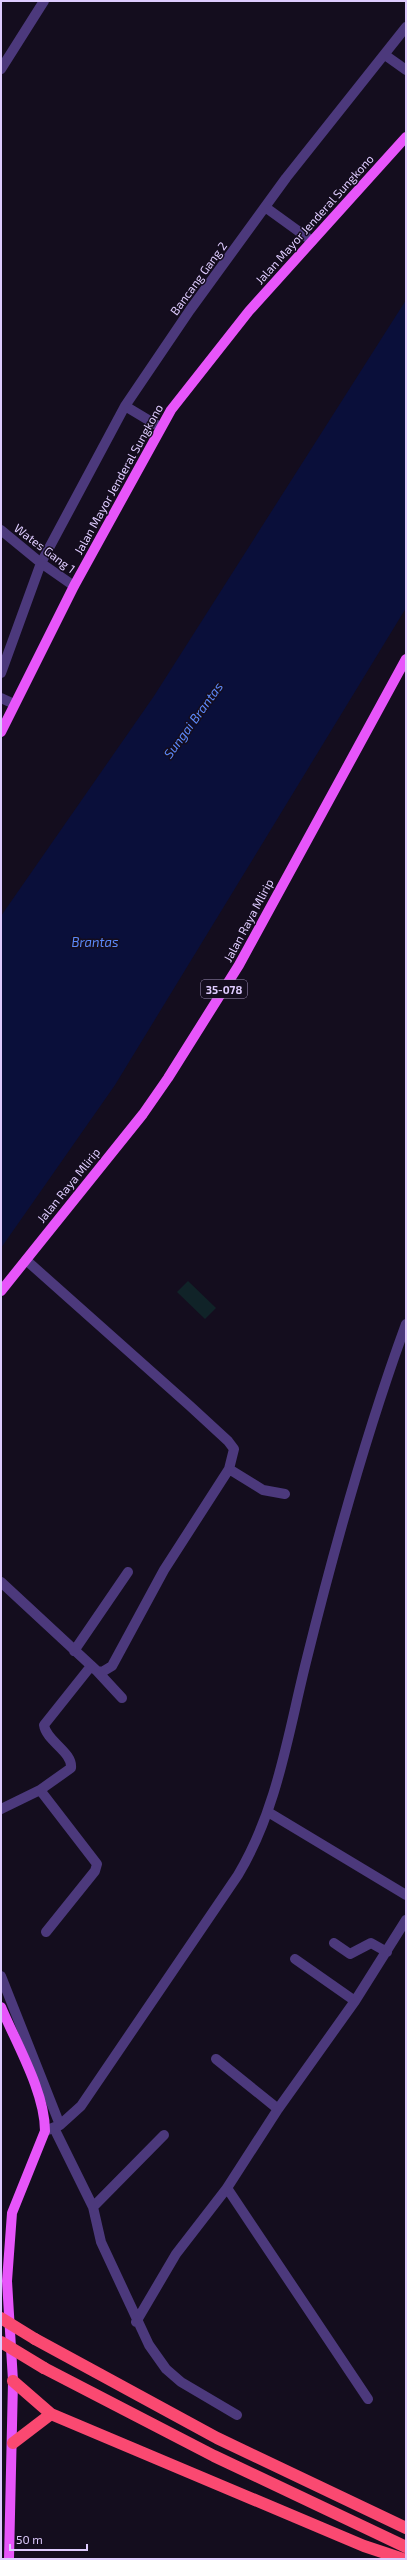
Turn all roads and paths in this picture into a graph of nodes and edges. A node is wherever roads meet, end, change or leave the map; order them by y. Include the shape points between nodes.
1 (44, 1) edge
2 (406, 27) edge
3 (385, 55) junction
4 (1, 69) edge
5 (406, 70) edge
6 (406, 137) edge
7 (265, 207) junction
8 (312, 241) junction
9 (125, 406) junction
10 (160, 427) junction
11 (1, 530) edge
12 (41, 563) junction
13 (74, 586) junction
14 (406, 659) edge
15 (1, 673) edge
16 (1, 698) edge
17 (14, 704) junction
18 (1, 732) edge
19 (26, 1260) junction
20 (1, 1291) edge
21 (406, 1324) edge
22 (229, 1469) junction
23 (285, 1494) dead end
24 (128, 1572) dead end
25 (1, 1582) edge
26 (74, 1651) junction
27 (94, 1669) junction
28 (122, 1698) dead end
29 (40, 1790) junction
30 (1, 1809) edge
31 (268, 1812) junction
32 (406, 1895) edge
33 (406, 1920) edge
34 (46, 1932) dead end
35 (334, 1943) dead end
36 (387, 1952) junction
37 (295, 1959) dead end
38 (1, 1976) edge
39 (356, 2001) junction
40 (1, 2007) edge
41 (216, 2059) dead end
42 (278, 2109) junction
43 (53, 2128) junction
44 (164, 2134) dead end
45 (227, 2188) junction
46 (93, 2207) junction
47 (1, 2318) edge
48 (136, 2322) junction
49 (1, 2342) edge
50 (13, 2381) junction
51 (368, 2399) dead end
52 (51, 2414) junction
53 (237, 2415) dead end
54 (13, 2443) junction
55 (406, 2528) edge
56 (406, 2547) edge
57 (9, 2559) edge
58 (403, 2559) edge

1 - 4 street
2 - 3 street, Bancang Gang 2
3 - 5 street
3 - 7 street, Bancang Gang 2
6 - 8 main road, Jalan Mayor Jenderal Sungkono
7 - 8 street
7 - 9 street, Bancang Gang 2 via 190,310
8 - 10 main road, Jalan Mayor Jenderal Sungkono via 249,311 188,386
9 - 10 street
9 - 12 street, Bancang Gang 2
10 - 13 main road, Jalan Mayor Jenderal Sungkono
11 - 12 street, Wates Gang 1
12 - 13 street, Wates Gang 1
12 - 15 street, Bancang Gang 2
13 - 17 main road, Jalan Mayor Jenderal Sungkono
14 - 19 main road, Jalan Raya Mlirip / 35-078 via 239,965 168,1078 143,1114
16 - 17 street
17 - 18 main road, Jalan Mayor Jenderal Sungkono
19 - 20 main road, Jalan Raya Mlirip / 35-078
19 - 22 street via 228,1441 234,1453
21 - 31 street via 381,1393 340,1530 306,1659 281,1774
22 - 23 street via 263,1490
22 - 27 street via 164,1570 112,1666 102,1672
24 - 26 street
25 - 26 street
26 - 27 street
27 - 28 street
27 - 29 street via 46,1721 46,1732 72,1765 70,1770
29 - 30 street
29 - 34 street via 97,1864 95,1871
31 - 32 street
31 - 43 street via 238,1876 81,2106
33 - 36 street
35 - 36 street via 350,1954 371,1943
36 - 39 street
37 - 39 street
38 - 43 street
39 - 42 street
40 - 43 main road via 45,2116
41 - 42 street
42 - 45 street
43 - 46 street
43 - 50 main road via 12,2213 7,2281
44 - 46 street
45 - 48 street via 176,2254
45 - 51 street
46 - 48 street via 101,2242
47 - 55 highway, bridge via 217,2438
48 - 53 street via 166,2369 181,2382
49 - 56 highway, bridge via 44,2368 214,2456
50 - 52 highway
50 - 54 main road
52 - 54 highway
52 - 58 highway via 364,2546
54 - 57 main road

